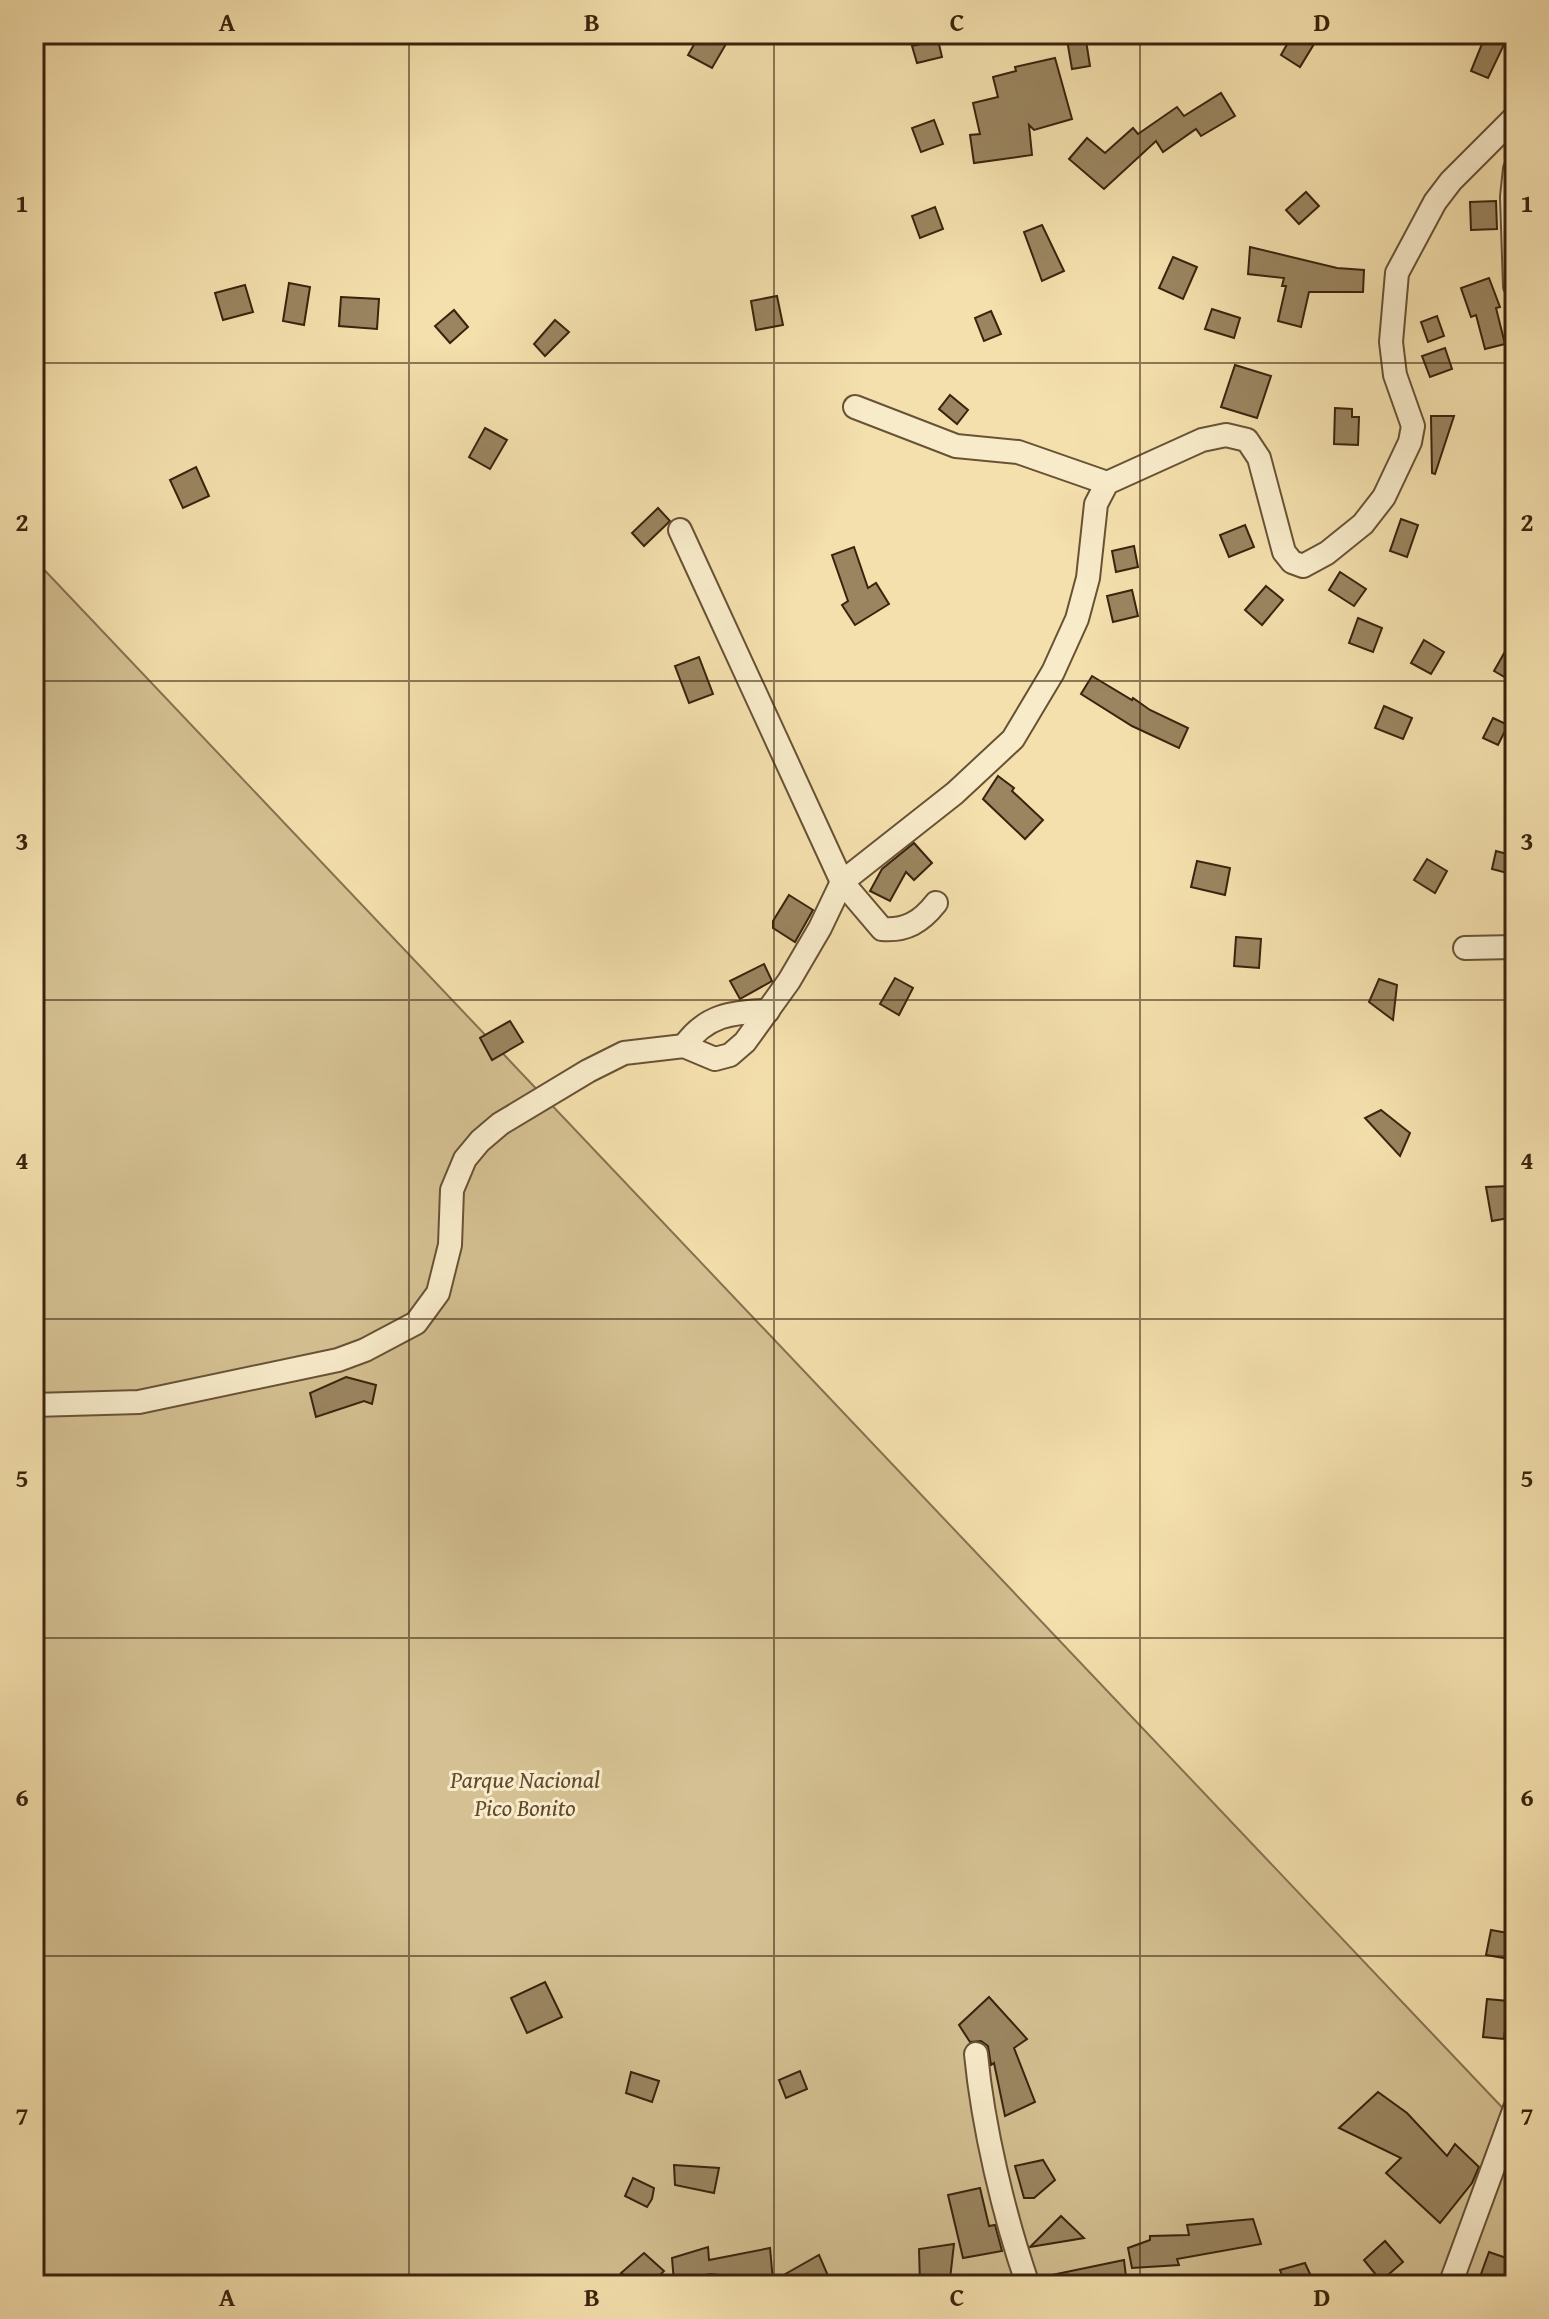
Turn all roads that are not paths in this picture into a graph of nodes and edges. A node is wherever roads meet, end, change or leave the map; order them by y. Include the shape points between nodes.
1 (1515, 117) edge
2 (1515, 169) edge
3 (1515, 286) edge
4 (855, 407) dead end
5 (1107, 483) junction
6 (680, 530) dead end
7 (842, 882) junction
8 (936, 903) dead end
9 (1515, 947) edge
10 (1465, 948) dead end
11 (768, 1011) junction
12 (684, 1046) junction
13 (34, 1405) edge
14 (976, 2054) dead end
15 (1515, 2108) edge
16 (1028, 2285) edge
17 (1450, 2285) edge

1 - 5 street via 1435,202 1397,273 1391,342 1395,375 1413,426 1384,497 1363,524 1303,566 1292,562 1284,552 1259,458 1247,440 1226,435 1202,440
2 - 3 street
4 - 5 street via 956,446 1018,452
5 - 7 street via 1096,504 1088,578 1077,619 1013,739 955,793
6 - 7 street
7 - 8 street via 882,929 895,931 923,919
7 - 11 street
9 - 10 street
11 - 12 street via 717,1018 696,1030
11 - 12 street via 730,1055 715,1059
12 - 13 street via 624,1053 500,1124 480,1141 465,1159 452,1190 450,1245 438,1293 416,1323 338,1360 139,1402
14 - 16 street via 1008,2219
15 - 17 street

